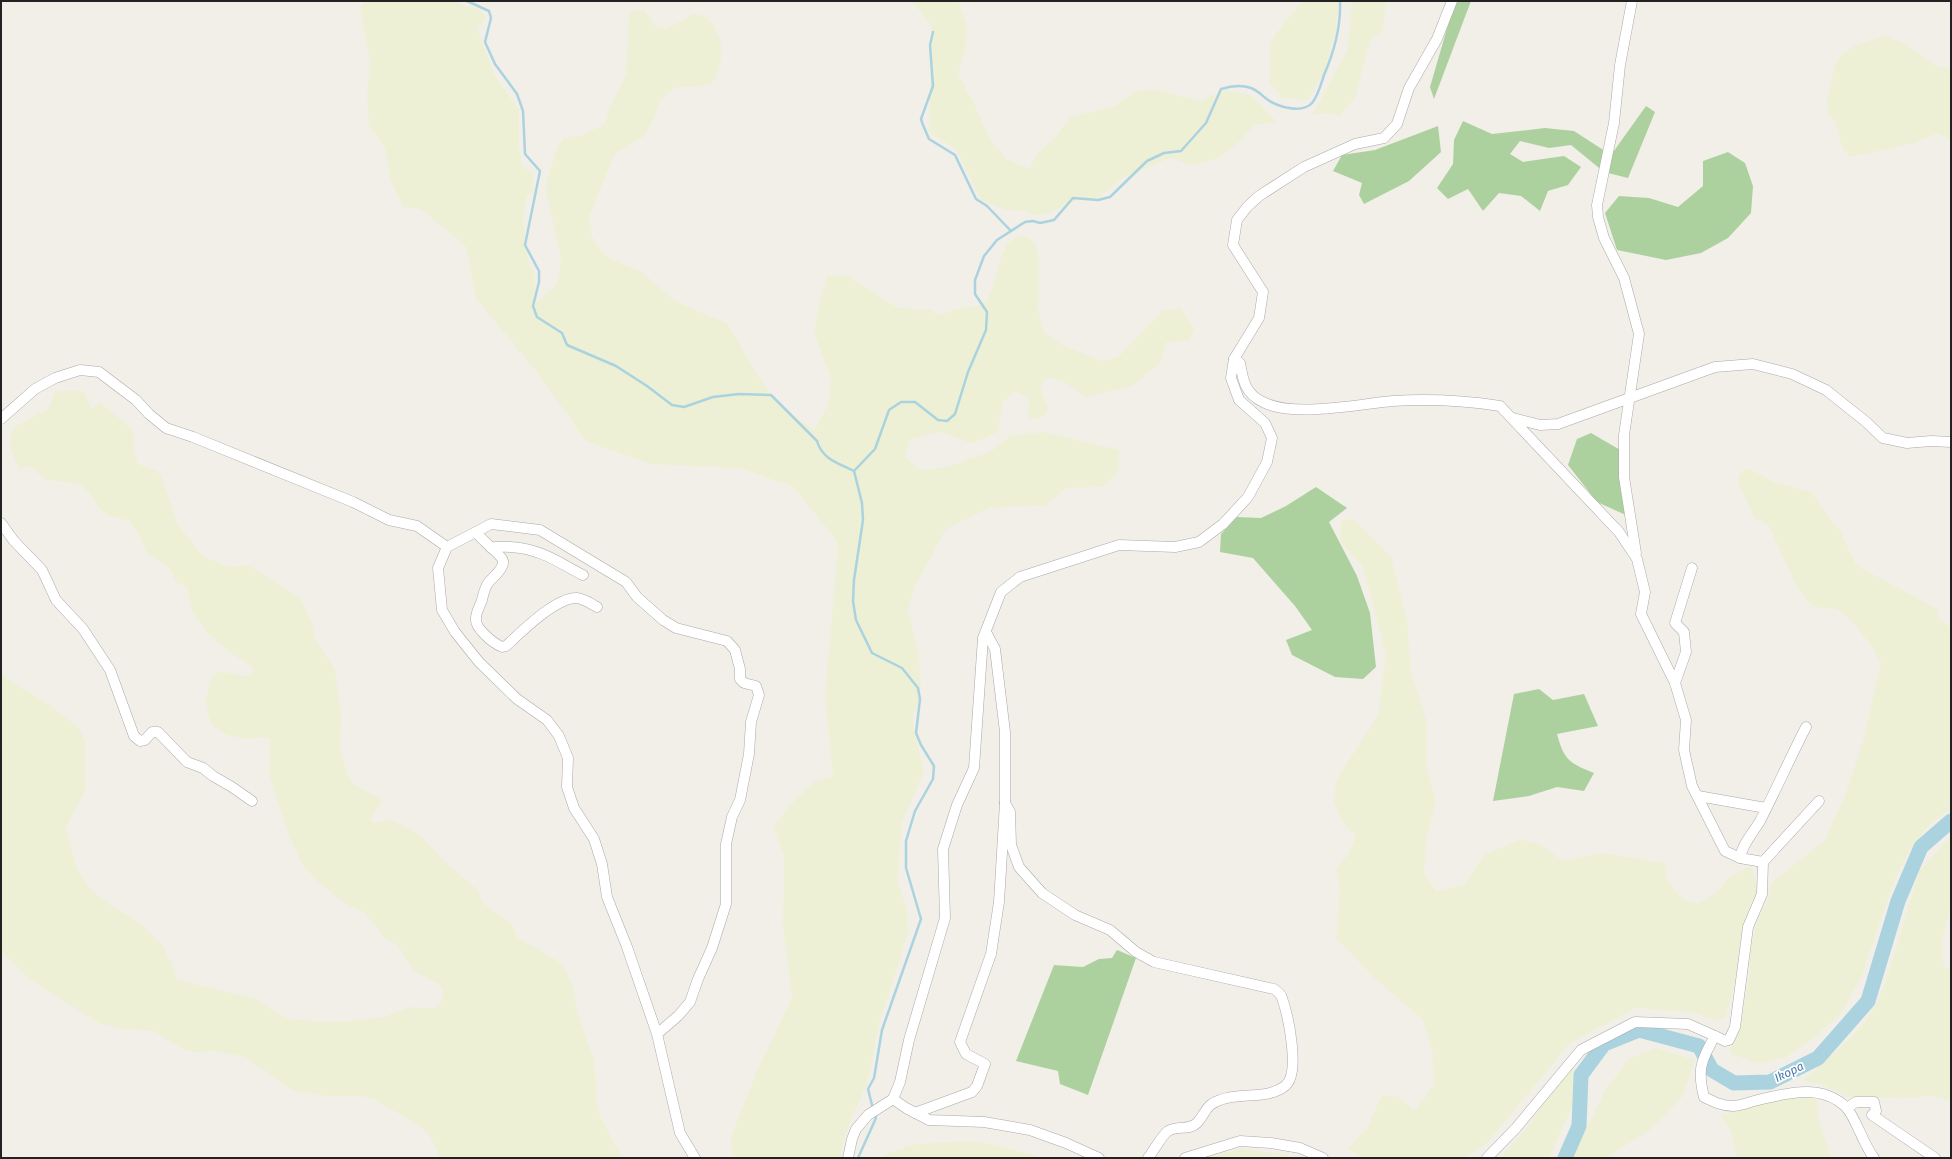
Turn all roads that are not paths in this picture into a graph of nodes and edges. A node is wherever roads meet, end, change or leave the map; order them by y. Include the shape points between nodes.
1 (1452, 1) edge
2 (1632, 1) edge
3 (1234, 359) junction
4 (1631, 398) junction
5 (1512, 418) junction
6 (1, 419) edge
7 (1951, 442) edge
8 (1, 523) edge
9 (476, 532) junction
10 (447, 547) junction
11 (491, 548) junction
12 (1637, 559) junction
13 (1692, 568) dead end
14 (583, 575) dead end
15 (597, 607) dead end
16 (986, 632) junction
17 (1675, 683) junction
18 (1806, 727) dead end
19 (1698, 796) junction
20 (252, 801) dead end
21 (1819, 801) dead end
22 (1005, 802) junction
23 (1766, 808) junction
24 (1740, 858) junction
25 (1763, 862) junction
26 (657, 1034) junction
27 (1713, 1039) junction
28 (890, 1101) junction
29 (1847, 1108) junction
30 (915, 1113) junction
31 (695, 1158) edge
32 (848, 1158) edge
33 (1099, 1158) edge
34 (1148, 1158) edge
35 (1186, 1158) edge
36 (1322, 1158) edge
37 (1487, 1158) edge
38 (1874, 1158) edge
39 (1935, 1158) edge

1 - 3 street via 1437,39 1409,88 1397,124 1384,138 1355,144 1304,167 1259,196 1237,220 1233,245 1263,292 1259,318
2 - 4 street via 1620,65 1614,123 1597,205 1604,238 1624,278 1639,334
3 - 5 street via 1240,363 1244,385 1251,395 1274,407 1314,408 1395,401 1477,403 1500,406
3 - 16 street via 1231,378 1239,400 1265,422 1272,438 1267,462 1248,497 1224,524 1199,542 1175,547 1119,545 1020,577 1001,592
4 - 5 street via 1558,424 1540,425
4 - 7 street via 1715,367 1754,364 1792,374 1826,390 1884,438 1907,443
4 - 12 street via 1624,435 1624,477
5 - 12 street via 1620,532
6 - 10 street via 35,389 55,378 80,370 99,372 136,400 166,428 353,502 389,520 417,526
8 - 20 street via 14,541 42,570 56,600 83,629 110,670 134,736 140,741 145,740 152,732 158,732 187,762 202,768
9 - 10 street
9 - 11 street
9 - 26 street via 491,524 540,530 626,582 637,597 676,628 727,641 735,650 740,678 744,683 758,688 759,695 750,722 749,754 740,800 732,817 726,844 726,904 712,948 690,1002
10 - 26 street via 438,568 442,610 455,632 479,662 518,699 547,720 559,736 568,758 567,787 574,808 594,839 602,864 607,896
11 - 14 street via 528,548 541,552
11 - 15 street via 502,557 504,563 487,584 475,619 477,626 496,644 506,646 541,614 565,601 576,598
12 - 17 street via 1645,592 1641,614
13 - 17 street via 1675,623 1684,632 1686,652
16 - 22 street via 995,649 1005,732
16 - 28 street via 983,638 974,768 957,805 943,849 945,918 909,1040 900,1082
17 - 19 street via 1686,720 1684,750 1692,786
18 - 23 street
19 - 23 street
19 - 24 street via 1725,851
21 - 25 street
22 - 30 street via 999,902 991,954 960,1042 966,1054 985,1064 977,1086 972,1092
22 - 34 street via 1010,812 1011,845 1019,868 1042,893 1075,915 1110,930 1136,952 1154,962 1274,989 1282,996 1294,1056 1293,1074 1286,1086 1269,1093 1220,1099 1207,1107 1197,1123 1190,1128 1168,1131
23 - 24 street via 1742,848
24 - 25 street
25 - 27 street via 1762,894 1748,928 1735,1027 1729,1040
26 - 31 street via 680,1133
27 - 29 street via 1699,1070 1704,1097 1720,1104 1734,1106 1783,1094 1810,1091 1833,1097
27 - 37 street via 1688,1024 1635,1022 1581,1050 1516,1128
28 - 30 street
28 - 32 street via 868,1116 856,1129
29 - 38 street
29 - 39 street via 1856,1102 1874,1102 1876,1111 1872,1115
30 - 33 street via 929,1120 984,1122 1030,1130
35 - 36 street via 1240,1141 1272,1142 1300,1148

